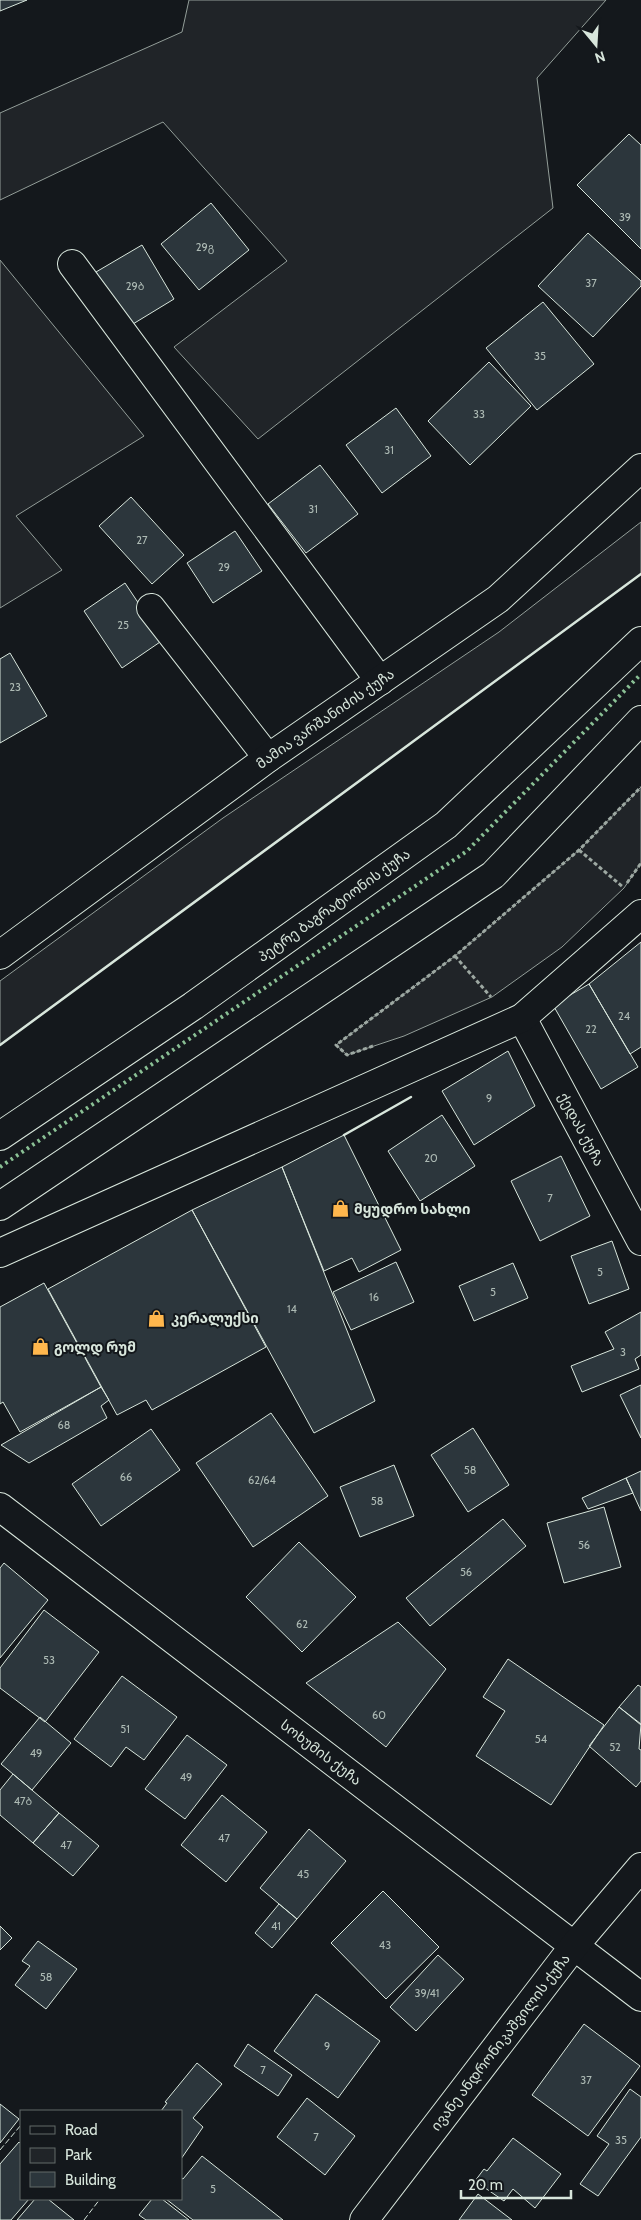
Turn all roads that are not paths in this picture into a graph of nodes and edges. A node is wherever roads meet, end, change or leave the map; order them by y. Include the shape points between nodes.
1 (72, 264) dead end
2 (641, 468) edge
3 (151, 608) dead end
4 (641, 641) edge
5 (380, 681) junction
6 (641, 720) edge
7 (268, 758) junction
8 (641, 914) edge
9 (0, 955) edge
10 (522, 1018) junction
11 (0, 1136) edge
12 (0, 1206) edge
13 (641, 1241) edge
14 (0, 1253) edge
15 (0, 1507) edge
16 (641, 1867) edge
17 (574, 1946) junction
18 (641, 1997) edge
19 (364, 2220) edge

1 - 5 street
2 - 5 street, მამია ვარშანიძის ქუჩა via 498,599
3 - 7 street
4 - 11 street, პეტრე ბაგრატიონის ქუჩა via 446,825 193,1006
5 - 7 street, მამია ვარშანიძის ქუჩა
6 - 12 street via 493,875
7 - 9 street, მამია ვარშანიძის ქუჩა
8 - 10 street
10 - 13 street, ქედას ქუჩა
10 - 14 street
15 - 17 street, სოხუმის ქუჩა
16 - 17 street, ივანე ანდრონიკაშვილის ქუჩა
17 - 18 street, სოხუმის ქუჩა
17 - 19 street, ივანე ანდრონიკაშვილის ქუჩა

